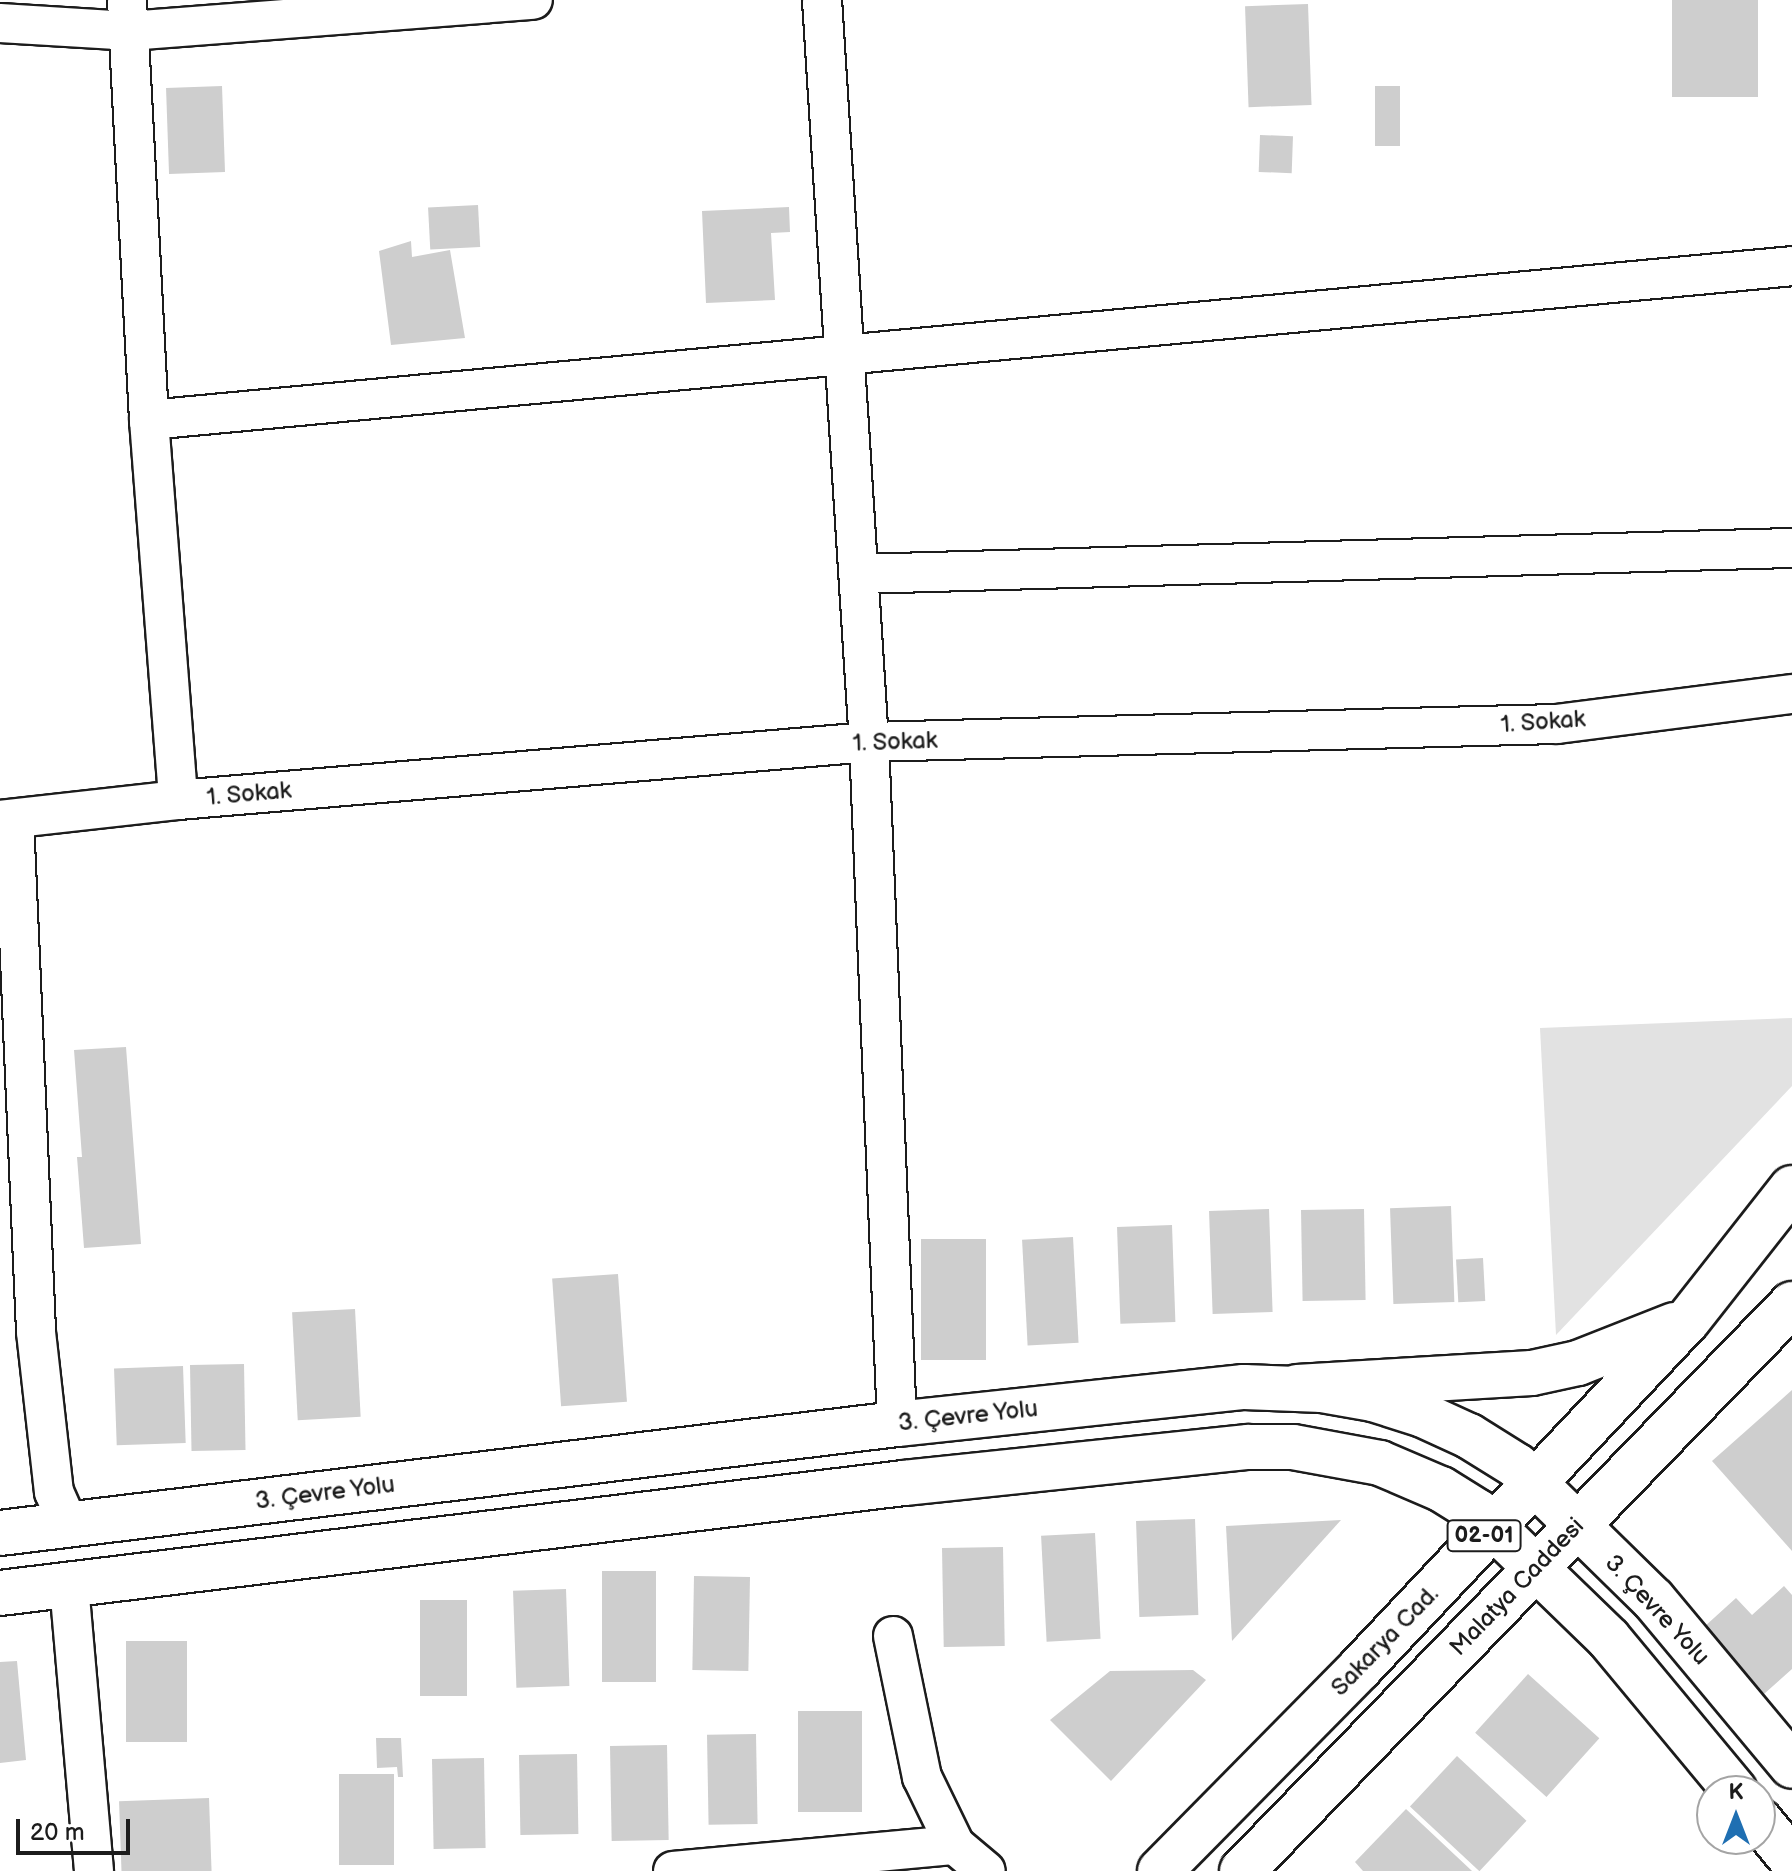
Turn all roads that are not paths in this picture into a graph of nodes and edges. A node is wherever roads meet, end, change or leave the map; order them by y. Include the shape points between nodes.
1 (533, 0) edge
2 (822, 0) edge
3 (481, 2) edge
4 (128, 16) edge
5 (0, 23) edge
6 (1792, 266) edge
7 (846, 354) junction
8 (149, 420) junction
9 (1792, 548) edge
10 (859, 574) junction
11 (1792, 694) edge
12 (869, 742) junction
13 (178, 800) junction
14 (7, 820) edge
15 (1792, 1188) edge
16 (1792, 1304) edge
17 (1688, 1320) junction
18 (1297, 1387) junction
19 (897, 1424) junction
20 (1534, 1483) junction
21 (69, 1525) junction
22 (1576, 1525) junction
23 (1492, 1526) junction
24 (0, 1533) edge
25 (1535, 1568) junction
26 (69, 1585) junction
27 (0, 1593) edge
28 (893, 1636) dead end
29 (1792, 1766) edge
30 (1722, 1775) edge
31 (955, 1845) junction
32 (94, 1871) edge
33 (673, 1871) edge
34 (986, 1871) edge
35 (1160, 1871) edge
36 (1242, 1871) edge

1 - 3 street
2 - 7 street
3 - 4 street
4 - 5 street
4 - 8 street
6 - 7 street
7 - 8 street
7 - 10 street
8 - 13 street
9 - 10 street
10 - 12 street
11 - 12 street, 1. Sokak via 1557,724
12 - 13 street, 1. Sokak
12 - 19 street
13 - 14 street, 1. Sokak
14 - 21 street via 36,1332 54,1492
15 - 17 main road, Sakarya Cad. / 02-01
16 - 22 main road, Malatya Caddesi
17 - 18 main road via 1578,1363 1532,1373
17 - 20 main road, Sakarya Cad. / 02-01
18 - 19 main road, 3. Çevre Yolu via 1244,1387
18 - 20 main road, 3. Çevre Yolu via 1348,1393 1423,1415 1492,1450
19 - 21 main road, 3. Çevre Yolu
20 - 22 main road, 3. Çevre Yolu
20 - 23 main road, Sakarya Cad. / 02-01
21 - 24 main road, 3. Çevre Yolu
22 - 25 main road, Malatya Caddesi
22 - 29 main road, 3. Çevre Yolu via 1653,1599
23 - 25 main road
23 - 26 main road via 1441,1489 1380,1463 1304,1448 1248,1447
23 - 35 main road, Sakarya Cad. / 02-01
25 - 30 main road via 1609,1639
25 - 36 main road, Malatya Caddesi
26 - 27 main road
26 - 32 street
28 - 31 street via 922,1777
31 - 33 street
31 - 34 street

